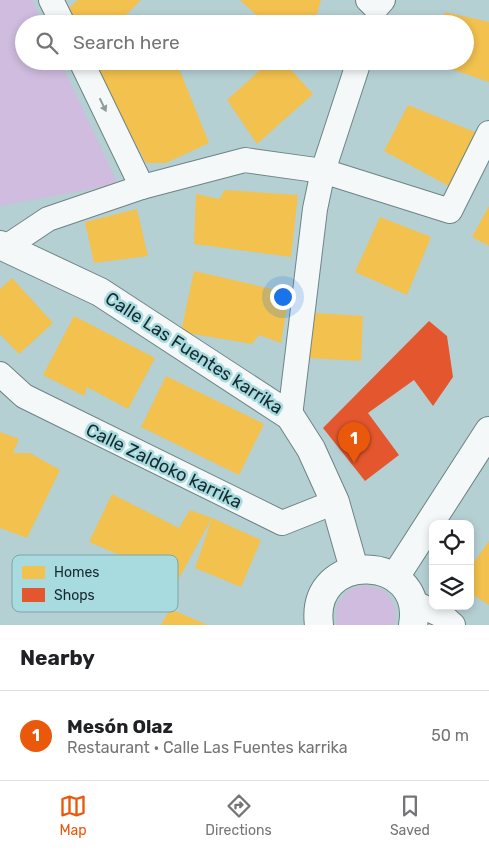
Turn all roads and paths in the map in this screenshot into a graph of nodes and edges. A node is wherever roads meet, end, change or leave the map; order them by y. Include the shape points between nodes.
1 (51, 0) edge
2 (58, 15) edge
3 (85, 70) edge
4 (356, 70) edge
5 (489, 133) edge
6 (323, 171) junction
7 (142, 187) junction
8 (3, 246) edge
9 (0, 374) edge
10 (290, 416) junction
11 (489, 431) edge
12 (335, 502) junction
13 (354, 569) junction
14 (395, 577) junction
15 (413, 613) edge
16 (319, 625) edge
17 (453, 625) edge

1 - 2 street
3 -> 7 street
4 - 6 street
5 - 6 street via 450,211
6 - 7 street via 245,160
6 - 10 street via 315,209
7 - 8 street via 48,219
8 - 10 street, Calle Las Fuentes karrika via 100,292
9 - 12 street, Calle Zaldoko karrika via 24,396 282,523
10 - 12 street, Calle Las Fuentes karrika via 311,449
11 - 14 street
12 - 13 street, Calle Las Fuentes karrika
13 - 14 street via 381,570
13 - 16 street via 329,586 321,599
14 - 15 street via 405,588
15 - 17 street via 443,616

